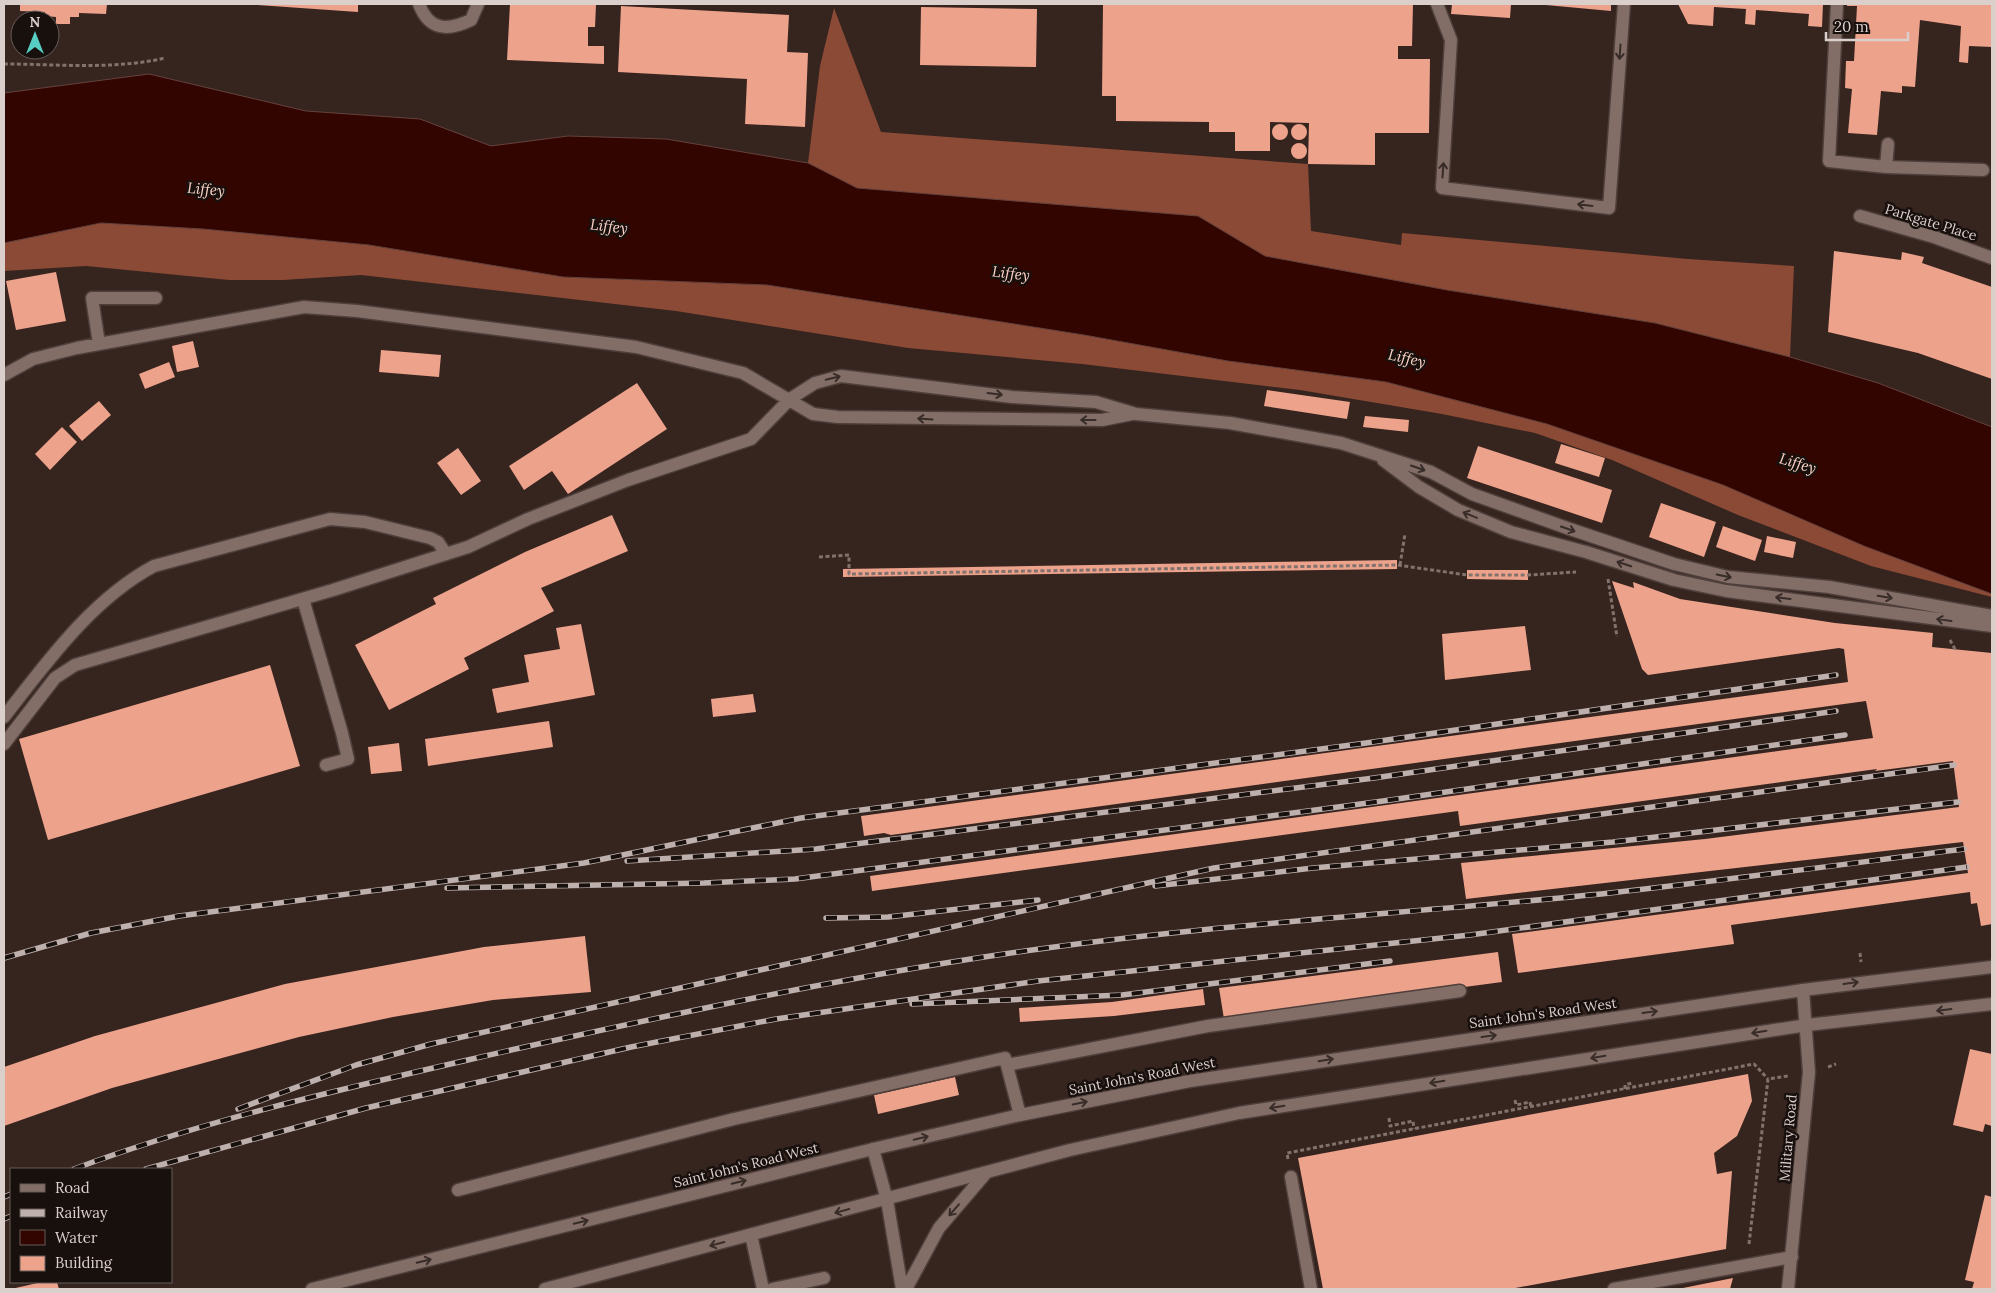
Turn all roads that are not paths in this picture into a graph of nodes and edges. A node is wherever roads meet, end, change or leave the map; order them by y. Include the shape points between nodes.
1 (419, 4) edge
2 (478, 4) edge
3 (1437, 4) edge
4 (1624, 4) edge
5 (1837, 4) edge
6 (1888, 144) dead end
7 (1886, 167) junction
8 (1983, 170) dead end
9 (1860, 216) dead end
10 (1992, 258) edge
11 (156, 298) dead end
12 (99, 344) junction
13 (4, 375) edge
14 (790, 399) junction
15 (1136, 414) junction
16 (1372, 452) junction
17 (446, 554) junction
18 (303, 599) junction
19 (1992, 616) edge
20 (1992, 626) edge
21 (4, 717) edge
22 (4, 744) edge
23 (326, 765) dead end
24 (1992, 967) edge
25 (1803, 990) junction
26 (1460, 991) dead end
27 (1992, 1004) edge
28 (1807, 1025) junction
29 (1007, 1065) junction
30 (1020, 1115) junction
31 (873, 1149) junction
32 (986, 1173) junction
33 (1291, 1177) dead end
34 (458, 1190) dead end
35 (887, 1200) junction
36 (751, 1235) junction
37 (1792, 1257) junction
38 (824, 1278) dead end
39 (312, 1289) edge
40 (544, 1289) edge
41 (763, 1289) edge
42 (772, 1289) edge
43 (902, 1289) edge
44 (906, 1289) edge
45 (1311, 1289) edge
46 (1614, 1289) edge
47 (1788, 1289) edge

1 - 2 main road via 428,21 441,27 456,27 471,20
4 -> 3 main road via 1609,208 1442,188 1451,40
5 - 7 main road via 1829,161
6 - 7 main road
7 - 8 main road
9 - 10 main road, Parkgate Place
11 - 12 main road via 92,298
12 - 13 main road via 34,359
12 - 14 main road via 304,307 357,311 636,347 743,372
15 -> 14 main road via 1102,420 838,417 813,414
14 -> 15 main road via 815,383 841,376 1012,397 1096,402
14 - 17 main road via 751,439 628,480
15 - 16 main road via 1230,423 1341,443
16 -> 19 main road via 1431,472 1472,494 1674,564 1728,577 1829,587
20 -> 16 main road via 1726,591 1674,580 1511,532 1458,510 1419,487
17 - 18 main road
17 - 21 main road via 438,542 430,538 365,522 330,519 154,566 138,575 75,630
18 - 22 main road via 75,665 55,678
18 - 23 main road via 348,759
25 -> 24 main road, Saint John's Road West
25 - 28 main road, Military Road
30 -> 25 main road, Saint John's Road West via 1190,1081
26 - 29 main road via 1208,1026
27 -> 28 main road
28 -> 32 main road via 1239,1113 1070,1150
28 - 37 main road, Military Road via 1809,1072
29 - 30 main road
29 - 34 main road via 1005,1058 734,1119
31 -> 30 main road, Saint John's Road West
31 - 35 main road
39 -> 31 main road, Saint John's Road West
32 - 35 main road
32 -> 44 main road via 939,1228
33 - 45 main road
35 -> 36 main road
35 - 43 main road
36 -> 40 main road
36 - 41 main road
37 - 46 main road
37 - 47 main road, Military Road
38 - 42 main road

